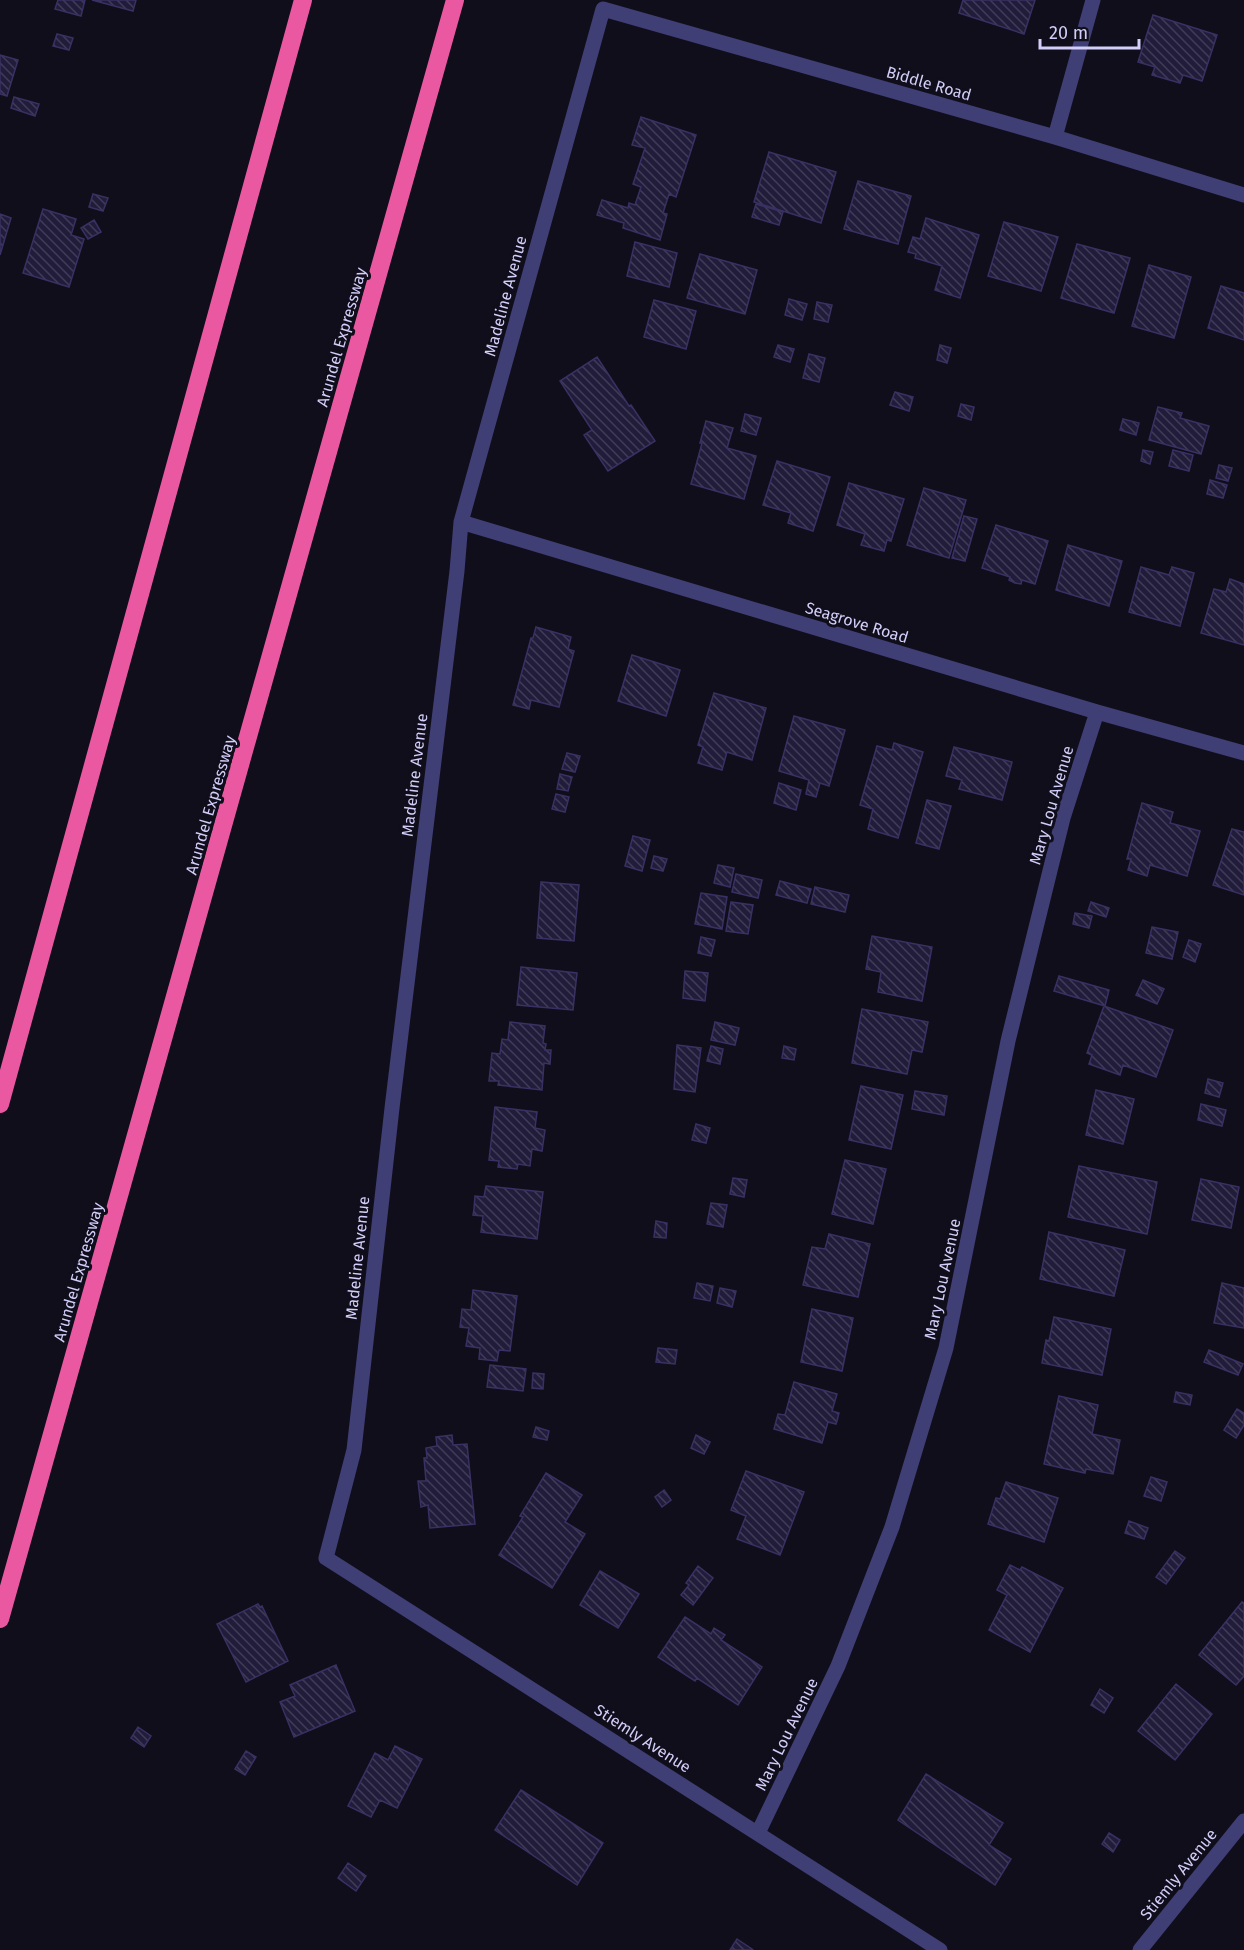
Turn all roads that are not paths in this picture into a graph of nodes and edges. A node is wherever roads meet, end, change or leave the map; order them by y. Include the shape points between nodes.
1 (303, 0) edge
2 (455, 0) edge
3 (1094, 0) edge
4 (603, 9) joint
5 (1055, 137) junction
6 (1244, 195) edge
7 (461, 522) junction
8 (1097, 712) junction
9 (1244, 753) edge
10 (0, 1104) edge
11 (326, 1558) joint
12 (0, 1619) edge
13 (1244, 1821) edge
14 (758, 1833) junction
15 (940, 1950) edge
16 (1140, 1950) edge

1 - 10 highway
2 - 12 highway, Arundel Expressway
3 - 5 street
4 - 5 street, Biddle Road
4 - 7 street, Madeline Avenue
5 - 6 street, Biddle Road
7 - 8 street, Seagrove Road
7 - 11 street, Madeline Avenue via 354,1450
8 - 9 street, Seagrove Road
8 - 14 street, Mary Lou Avenue via 1063,818 1008,1041 946,1348 892,1527 838,1666
11 - 14 street, Stiemly Avenue
13 - 16 street, Stiemly Avenue
14 - 15 street, Stiemly Avenue

